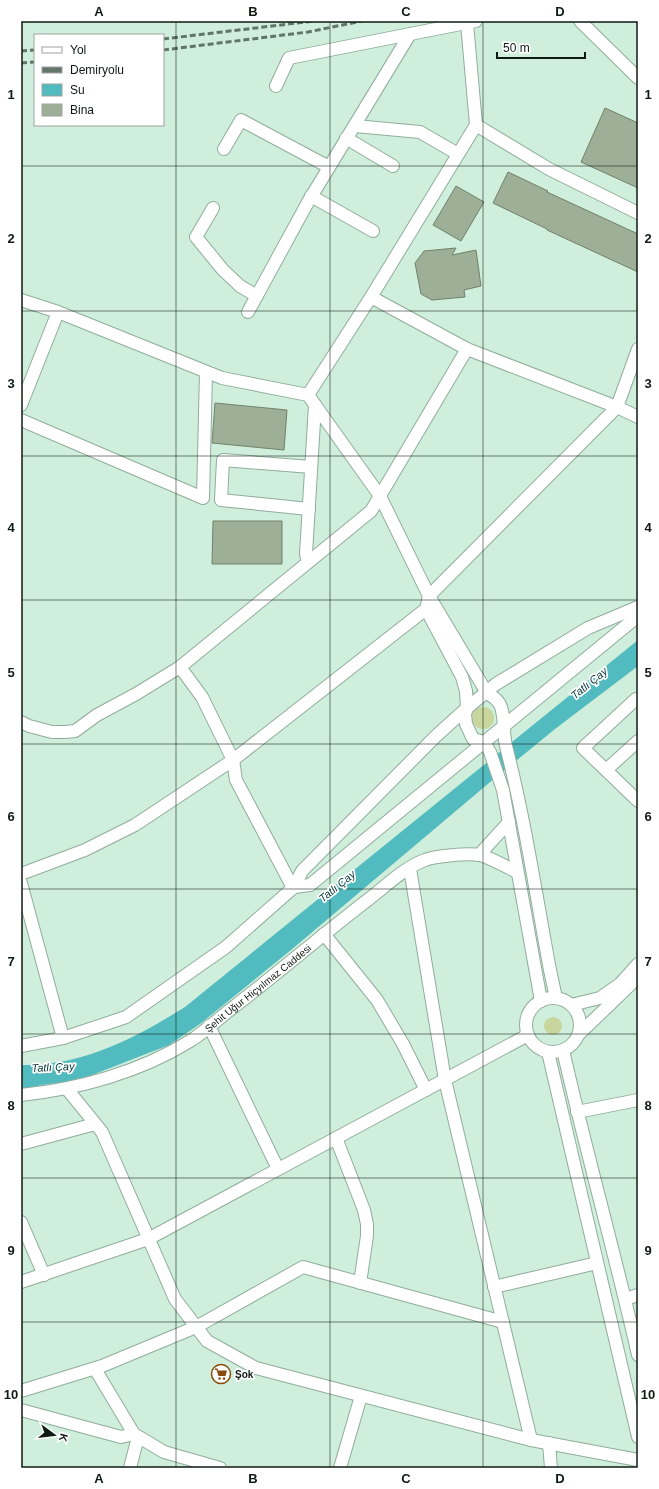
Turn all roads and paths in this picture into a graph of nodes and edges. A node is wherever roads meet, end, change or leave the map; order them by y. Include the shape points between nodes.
1 (580, 21) edge
2 (472, 22) edge
3 (410, 34) junction
4 (638, 78) edge
5 (276, 86) dead end
6 (476, 125) junction
7 (355, 126) junction
8 (346, 138) junction
9 (224, 149) dead end
10 (458, 154) junction
11 (393, 166) dead end
12 (329, 167) junction
13 (312, 196) junction
14 (214, 208) dead end
15 (638, 213) edge
16 (374, 231) dead end
17 (257, 296) junction
18 (372, 297) junction
19 (21, 300) edge
20 (58, 312) junction
21 (248, 312) dead end
22 (467, 349) junction
23 (638, 349) edge
24 (206, 372) junction
25 (311, 400) junction
26 (21, 405) edge
27 (617, 407) junction
28 (638, 417) edge
29 (21, 420) edge
30 (312, 466) junction
31 (380, 496) junction
32 (309, 509) junction
33 (308, 562) junction
34 (429, 596) junction
35 (638, 608) edge
36 (426, 610) junction
37 (638, 616) edge
38 (180, 667) junction
39 (486, 693) junction
40 (638, 701) edge
41 (467, 708) junction
42 (21, 722) edge
43 (504, 732) junction
44 (638, 741) edge
45 (486, 746) junction
46 (233, 760) junction
47 (606, 770) junction
48 (638, 801) edge
49 (508, 822) junction
50 (479, 854) junction
51 (410, 869) junction
52 (518, 872) junction
53 (21, 874) edge
54 (21, 883) edge
55 (294, 888) junction
56 (324, 934) junction
57 (638, 964) edge
58 (638, 974) edge
59 (556, 998) junction
60 (541, 1001) junction
61 (571, 1005) junction
62 (209, 1026) junction
63 (528, 1035) junction
64 (578, 1035) junction
65 (63, 1038) junction
66 (21, 1046) edge
67 (563, 1050) junction
68 (548, 1052) junction
69 (444, 1080) junction
70 (67, 1089) junction
71 (426, 1090) junction
72 (21, 1095) edge
73 (638, 1100) edge
74 (577, 1112) junction
75 (95, 1124) junction
76 (336, 1138) junction
77 (21, 1144) edge
78 (278, 1169) junction
79 (21, 1222) edge
80 (148, 1239) junction
81 (597, 1263) junction
82 (44, 1275) junction
83 (21, 1282) edge
84 (360, 1283) junction
85 (494, 1287) junction
86 (638, 1295) edge
87 (625, 1299) junction
88 (503, 1322) junction
89 (196, 1327) junction
90 (638, 1355) edge
91 (95, 1369) junction
92 (21, 1391) edge
93 (361, 1396) junction
94 (21, 1410) edge
95 (136, 1435) junction
96 (638, 1437) edge
97 (531, 1440) junction
98 (549, 1443) junction
99 (638, 1460) edge
100 (130, 1468) edge
101 (220, 1468) edge
102 (340, 1468) edge
103 (551, 1468) edge

1 - 4 street
2 - 3 street
2 - 6 street
3 - 5 street via 289,58
3 - 7 street
6 - 10 street
6 - 15 street via 549,169
7 - 8 street
7 - 10 street via 420,132
8 - 11 street
8 - 12 street
9 - 12 street via 241,120
10 - 18 street
12 - 13 street
13 - 16 street
13 - 17 street
14 - 17 street via 196,237 223,270 240,286
17 - 21 street
18 - 22 street
18 - 25 street
19 - 20 street
20 - 24 street
20 - 26 street
22 - 27 street
22 - 31 street
23 - 27 street
24 - 25 street
24 - 29 street via 203,498
25 - 30 street
25 - 31 street
27 - 28 street
27 - 34 street
30 - 32 street
30 - 32 street via 222,460 221,500
31 - 33 street via 371,510
31 - 34 street
32 - 33 street via 306,554
33 - 38 street
34 - 36 street
34 - 39 street
35 - 39 street via 588,628 496,684
36 - 41 street via 462,677
36 - 46 street
37 - 43 street
38 - 42 street via 97,715 75,731 52,732
38 - 46 street via 202,697
39 - 41 street
39 - 43 street via 499,703 502,709
40 - 47 street via 636,699 583,748
41 - 45 street via 466,724 470,734 473,739
41 - 55 street via 302,871
43 - 45 street
43 - 59 street
44 - 47 street
45 - 49 street via 500,782
45 - 55 street via 310,885
46 - 53 street via 135,825 86,850
46 - 55 street via 236,780
47 - 48 street
49 - 50 street
49 - 52 street
50 - 51 street, Şehit Uğur Hiçyılmaz Caddesi via 443,856 425,860
50 - 52 street
51 - 56 street, Şehit Uğur Hiçyılmaz Caddesi
51 - 69 street
52 - 60 street
54 - 65 street
55 - 65 street via 226,947 126,1017
56 - 62 street, Şehit Uğur Hiçyılmaz Caddesi
56 - 71 street via 377,1000
57 - 61 street via 620,984 600,998
58 - 64 street via 630,985
59 - 60 street
59 - 61 street
60 - 63 street via 532,1008 528,1017
61 - 64 street via 579,1018
62 - 70 street, Şehit Uğur Hiçyılmaz Caddesi via 192,1040 159,1058
62 - 78 street
63 - 68 street via 536,1045
63 - 69 street
64 - 67 street via 573,1043
65 - 66 street
67 - 68 street
67 - 74 street
68 - 81 street
69 - 71 street
69 - 85 street
70 - 72 street, Şehit Uğur Hiçyılmaz Caddesi
70 - 75 street
71 - 76 street
73 - 74 street
74 - 87 street
75 - 77 street
75 - 80 street via 102,1132
76 - 78 street
76 - 84 street via 367,1224
78 - 80 street
79 - 82 street
80 - 82 street
80 - 89 street via 175,1299
81 - 85 street
81 - 96 street
82 - 83 street
84 - 88 street
84 - 89 street via 303,1267
85 - 88 street
86 - 87 street
87 - 90 street
88 - 97 street
89 - 91 street
89 - 93 street via 207,1341 256,1368
91 - 92 street
91 - 95 street
93 - 97 street
93 - 102 street
94 - 95 street via 122,1437
95 - 100 street
95 - 101 street via 164,1452
97 - 98 street
98 - 99 street
98 - 103 street

